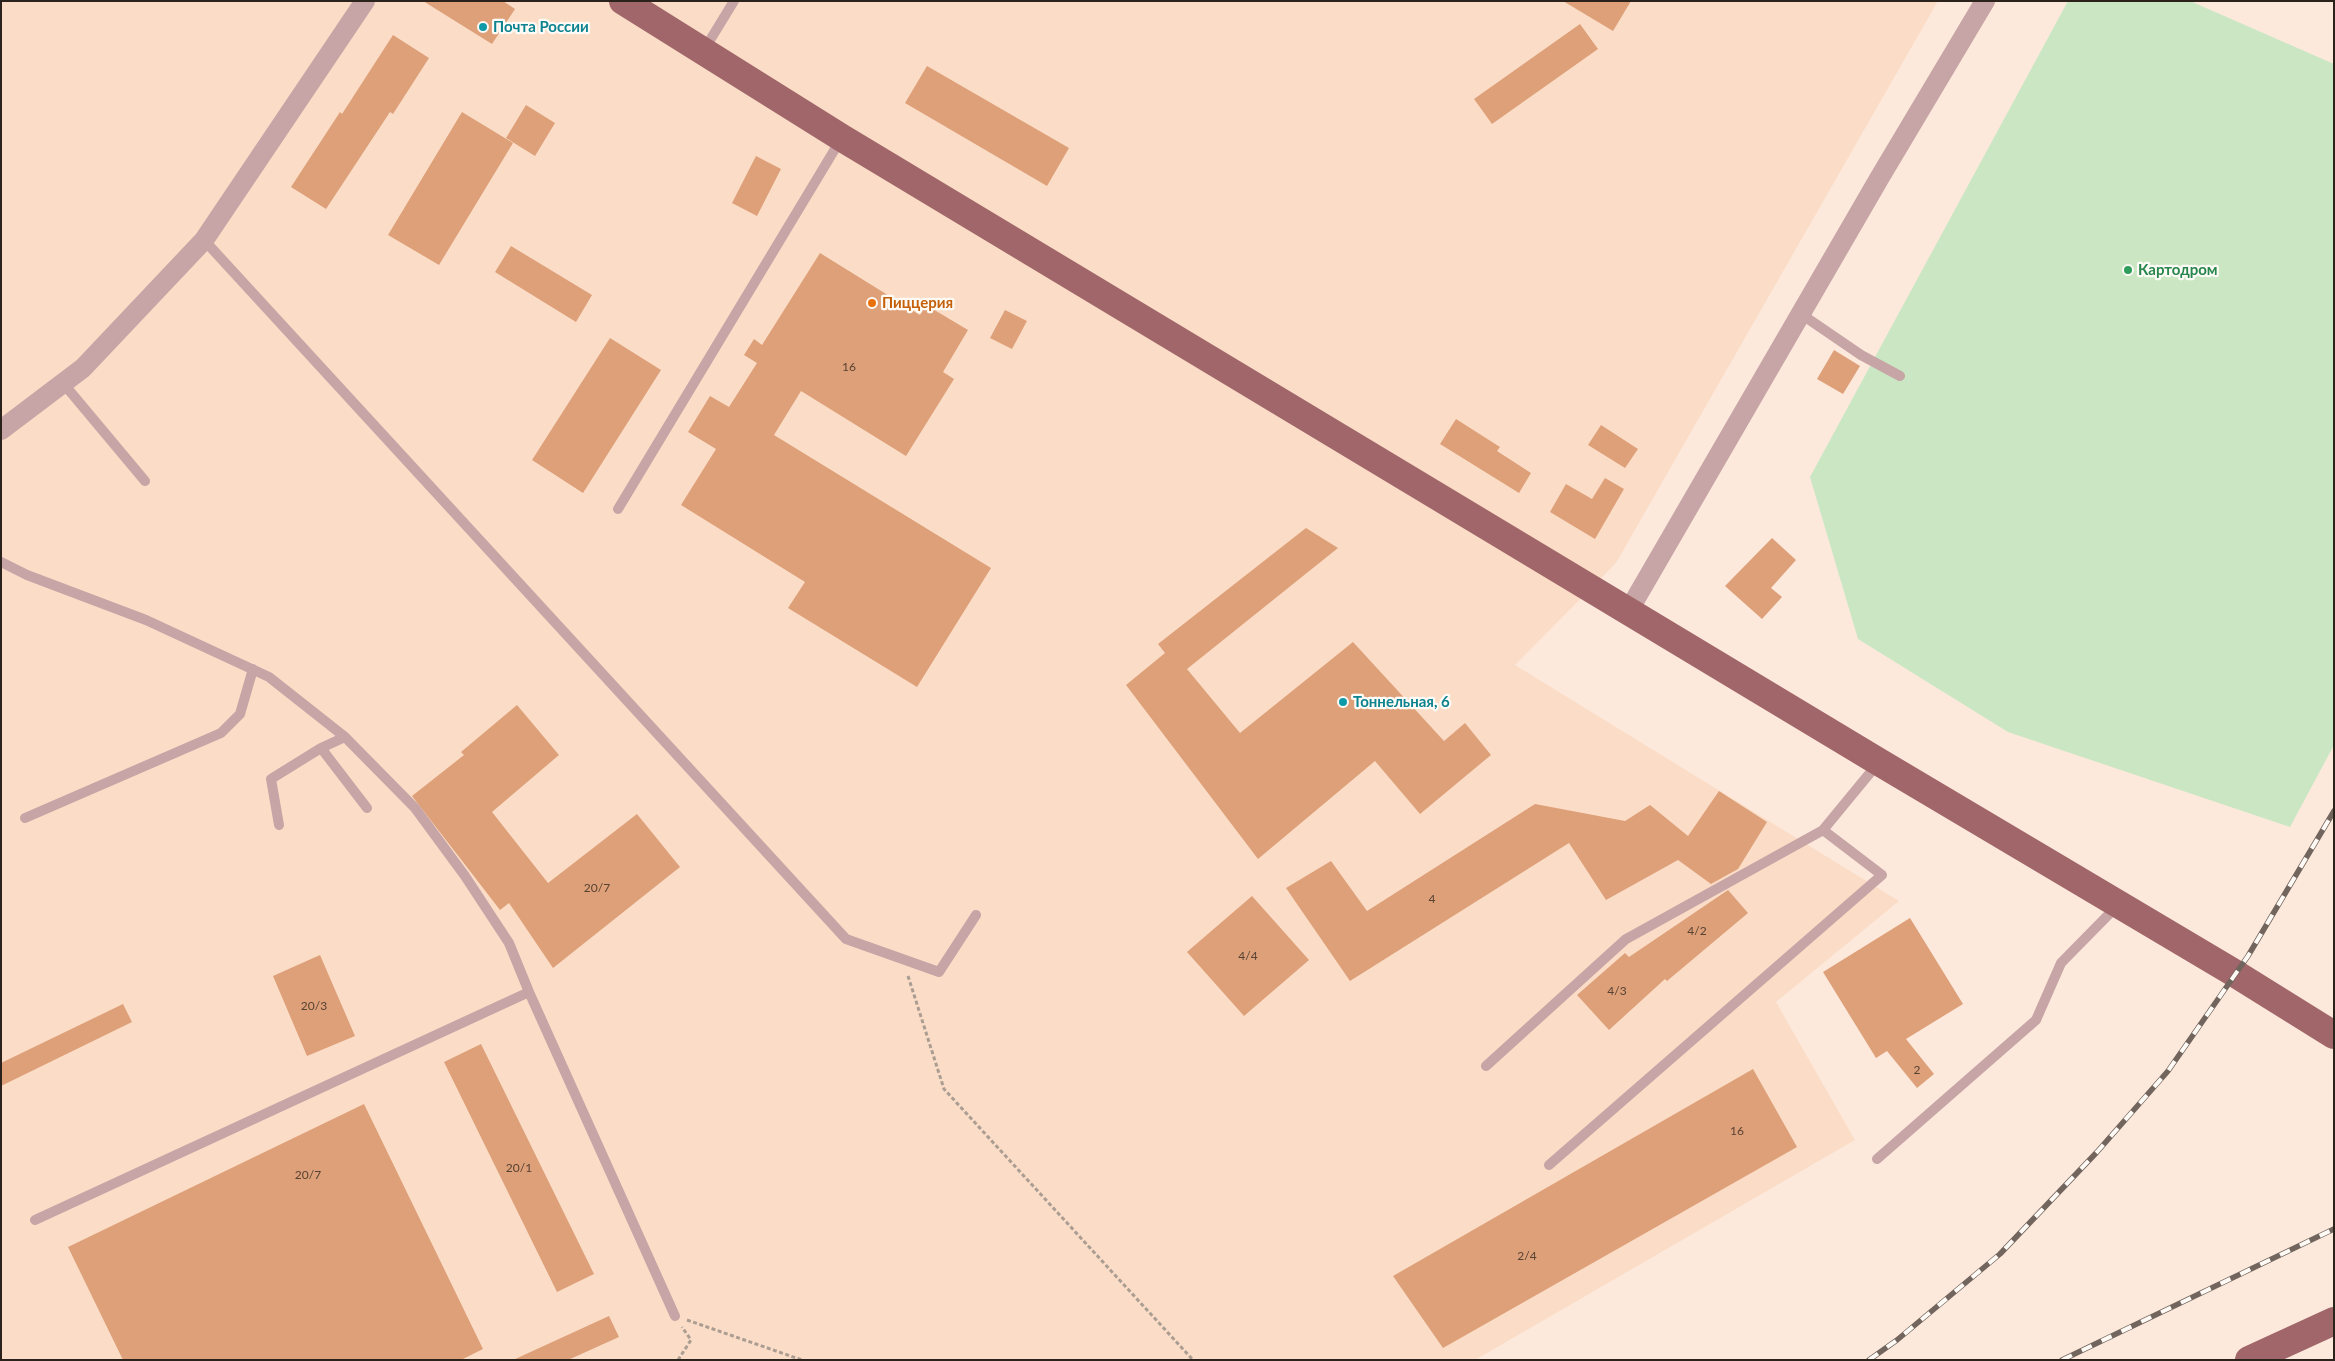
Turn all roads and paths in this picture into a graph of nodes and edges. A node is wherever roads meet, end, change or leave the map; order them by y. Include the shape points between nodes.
1 (365, 1) edge
2 (624, 1) edge
3 (734, 1) edge
4 (1985, 1) edge
5 (704, 50) junction
6 (842, 138) junction
7 (204, 240) junction
8 (1800, 314) junction
9 (1900, 376) dead end
10 (63, 383) junction
11 (1, 430) edge
12 (145, 481) dead end
13 (618, 509) dead end
14 (1, 562) edge
15 (1629, 610) junction
16 (253, 669) junction
17 (345, 737) junction
18 (321, 748) junction
19 (1879, 762) junction
20 (367, 808) dead end
21 (25, 818) dead end
22 (279, 825) dead end
23 (1823, 830) junction
24 (2119, 904) junction
25 (976, 916) dead end
26 (903, 959) junction
27 (529, 992) junction
28 (2334, 1035) edge
29 (1486, 1066) dead end
30 (1876, 1159) dead end
31 (1549, 1165) dead end
32 (35, 1220) dead end
33 (675, 1316) junction
34 (2334, 1321) edge
35 (678, 1360) edge
36 (802, 1360) edge
37 (1193, 1360) edge
38 (2249, 1360) edge

1 - 7 street
2 - 5 main road
3 - 5 lane
4 - 8 street
5 - 6 main road
6 - 13 lane
6 - 15 main road
7 - 10 street via 83,368
7 - 26 lane via 846,939
8 - 9 lane
8 - 15 street
10 - 11 street
10 - 12 lane
14 - 16 lane via 146,620
15 - 19 main road
16 - 17 lane via 269,677
16 - 21 lane via 240,714 221,733
17 - 18 lane
17 - 27 lane via 415,808 465,876 509,943
18 - 20 lane
18 - 22 lane via 271,779
19 - 23 lane
19 - 24 main road
23 - 29 lane via 1626,939
23 - 31 lane via 1882,875
24 - 28 main road
24 - 30 lane via 2061,963 2036,1020
25 - 26 lane via 939,972
26 - 37 path via 944,1089
27 - 32 lane
27 - 33 lane
33 - 35 path via 691,1340
33 - 36 path
34 - 38 main road

